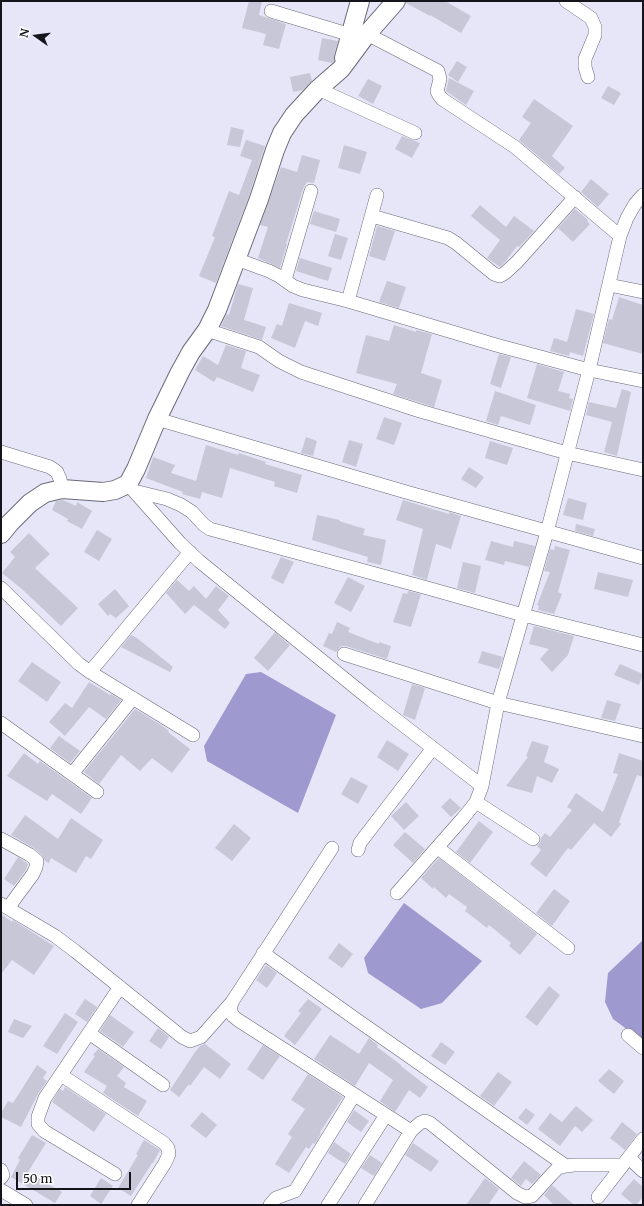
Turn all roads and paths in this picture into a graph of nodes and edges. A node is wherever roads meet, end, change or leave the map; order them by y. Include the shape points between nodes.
1 (360, 1) edge
2 (396, 1) edge
3 (566, 1) edge
4 (271, 11) dead end
5 (359, 34) junction
6 (588, 77) dead end
7 (318, 89) junction
8 (415, 133) dead end
9 (310, 191) dead end
10 (377, 194) dead end
11 (575, 197) junction
12 (640, 202) edge
13 (372, 216) junction
14 (620, 236) junction
15 (236, 259) junction
16 (285, 280) junction
17 (609, 285) junction
18 (643, 292) edge
19 (348, 301) junction
20 (207, 330) junction
21 (589, 370) junction
22 (643, 381) edge
23 (157, 419) junction
24 (1, 452) edge
25 (567, 453) junction
26 (643, 470) edge
27 (131, 488) junction
28 (62, 489) junction
29 (547, 532) junction
30 (1, 534) edge
31 (190, 552) junction
32 (643, 558) edge
33 (1, 588) edge
34 (523, 615) junction
35 (643, 645) edge
36 (344, 654) dead end
37 (90, 672) junction
38 (133, 698) junction
39 (498, 703) junction
40 (1, 723) edge
41 (193, 735) dead end
42 (643, 736) edge
43 (433, 748) junction
44 (72, 774) junction
45 (482, 786) junction
46 (97, 792) dead end
47 (476, 802) junction
48 (533, 838) dead end
49 (1, 839) edge
50 (332, 848) dead end
51 (438, 848) junction
52 (358, 850) dead end
53 (397, 893) dead end
54 (5, 906) edge
55 (568, 948) dead end
56 (263, 953) junction
57 (120, 987) junction
58 (232, 1002) junction
59 (90, 1032) junction
60 (628, 1035) dead end
61 (643, 1048) edge
62 (61, 1075) junction
63 (163, 1085) dead end
64 (354, 1095) junction
65 (386, 1115) junction
66 (411, 1132) junction
67 (643, 1139) edge
68 (626, 1161) junction
69 (566, 1166) junction
70 (1, 1170) edge
71 (643, 1171) edge
72 (115, 1174) dead end
73 (1, 1178) edge
74 (1, 1190) edge
75 (598, 1197) dead end
76 (26, 1205) edge
77 (138, 1205) edge
78 (270, 1205) edge
79 (328, 1205) edge
80 (365, 1205) edge

1 - 5 street
2 - 5 street
3 - 6 street via 591,18 595,27 585,59
4 - 5 street
5 - 7 street via 341,69
5 - 11 street via 438,71 440,79 437,91 442,99 515,147
7 - 8 street
7 - 15 street via 294,115 274,150 260,199
9 - 16 street
10 - 13 street
11 - 13 street via 517,262 500,276 448,238
11 - 14 street
12 - 14 street via 627,218
13 - 19 street
14 - 17 street
15 - 16 street
15 - 20 street
16 - 19 street via 303,290
17 - 18 street
17 - 21 street
19 - 21 street
20 - 23 street via 191,352
20 - 25 street via 259,348 301,372 420,411
21 - 22 street
21 - 25 street
23 - 27 street via 136,469
23 - 29 street
24 - 28 street via 50,467 57,472
25 - 26 street
25 - 29 street
27 - 28 street via 103,492
27 - 31 street
27 - 34 street via 180,505 192,512 210,529
28 - 30 street via 45,493 30,503
29 - 32 street
29 - 34 street
31 - 37 street
31 - 43 street via 359,691
33 - 37 street via 69,655
34 - 35 street
34 - 39 street
36 - 39 street
37 - 38 street
38 - 41 street
38 - 44 street
39 - 42 street
39 - 45 street
40 - 44 street
43 - 45 street
43 - 52 street via 360,843
44 - 46 street
45 - 47 street
47 - 48 street
47 - 51 street
49 - 54 street via 30,854 37,861 33,874
50 - 56 street
51 - 53 street
51 - 55 street
54 - 57 street via 55,936
56 - 58 street
56 - 69 street
57 - 58 street via 190,1041 201,1037
57 - 59 street
58 - 64 street via 230,1010 233,1016
59 - 62 street
59 - 63 street
60 - 61 street
62 - 72 street via 45,1098 38,1124 44,1131
62 - 77 street via 168,1148 169,1154 165,1163
64 - 65 street
64 - 78 street via 295,1190 276,1198
65 - 66 street
65 - 79 street
66 - 69 street via 420,1123 430,1123 525,1197 532,1196 558,1168
66 - 80 street
67 - 68 street
68 - 69 street
68 - 71 street
68 - 75 street
70 - 73 street
74 - 76 street

